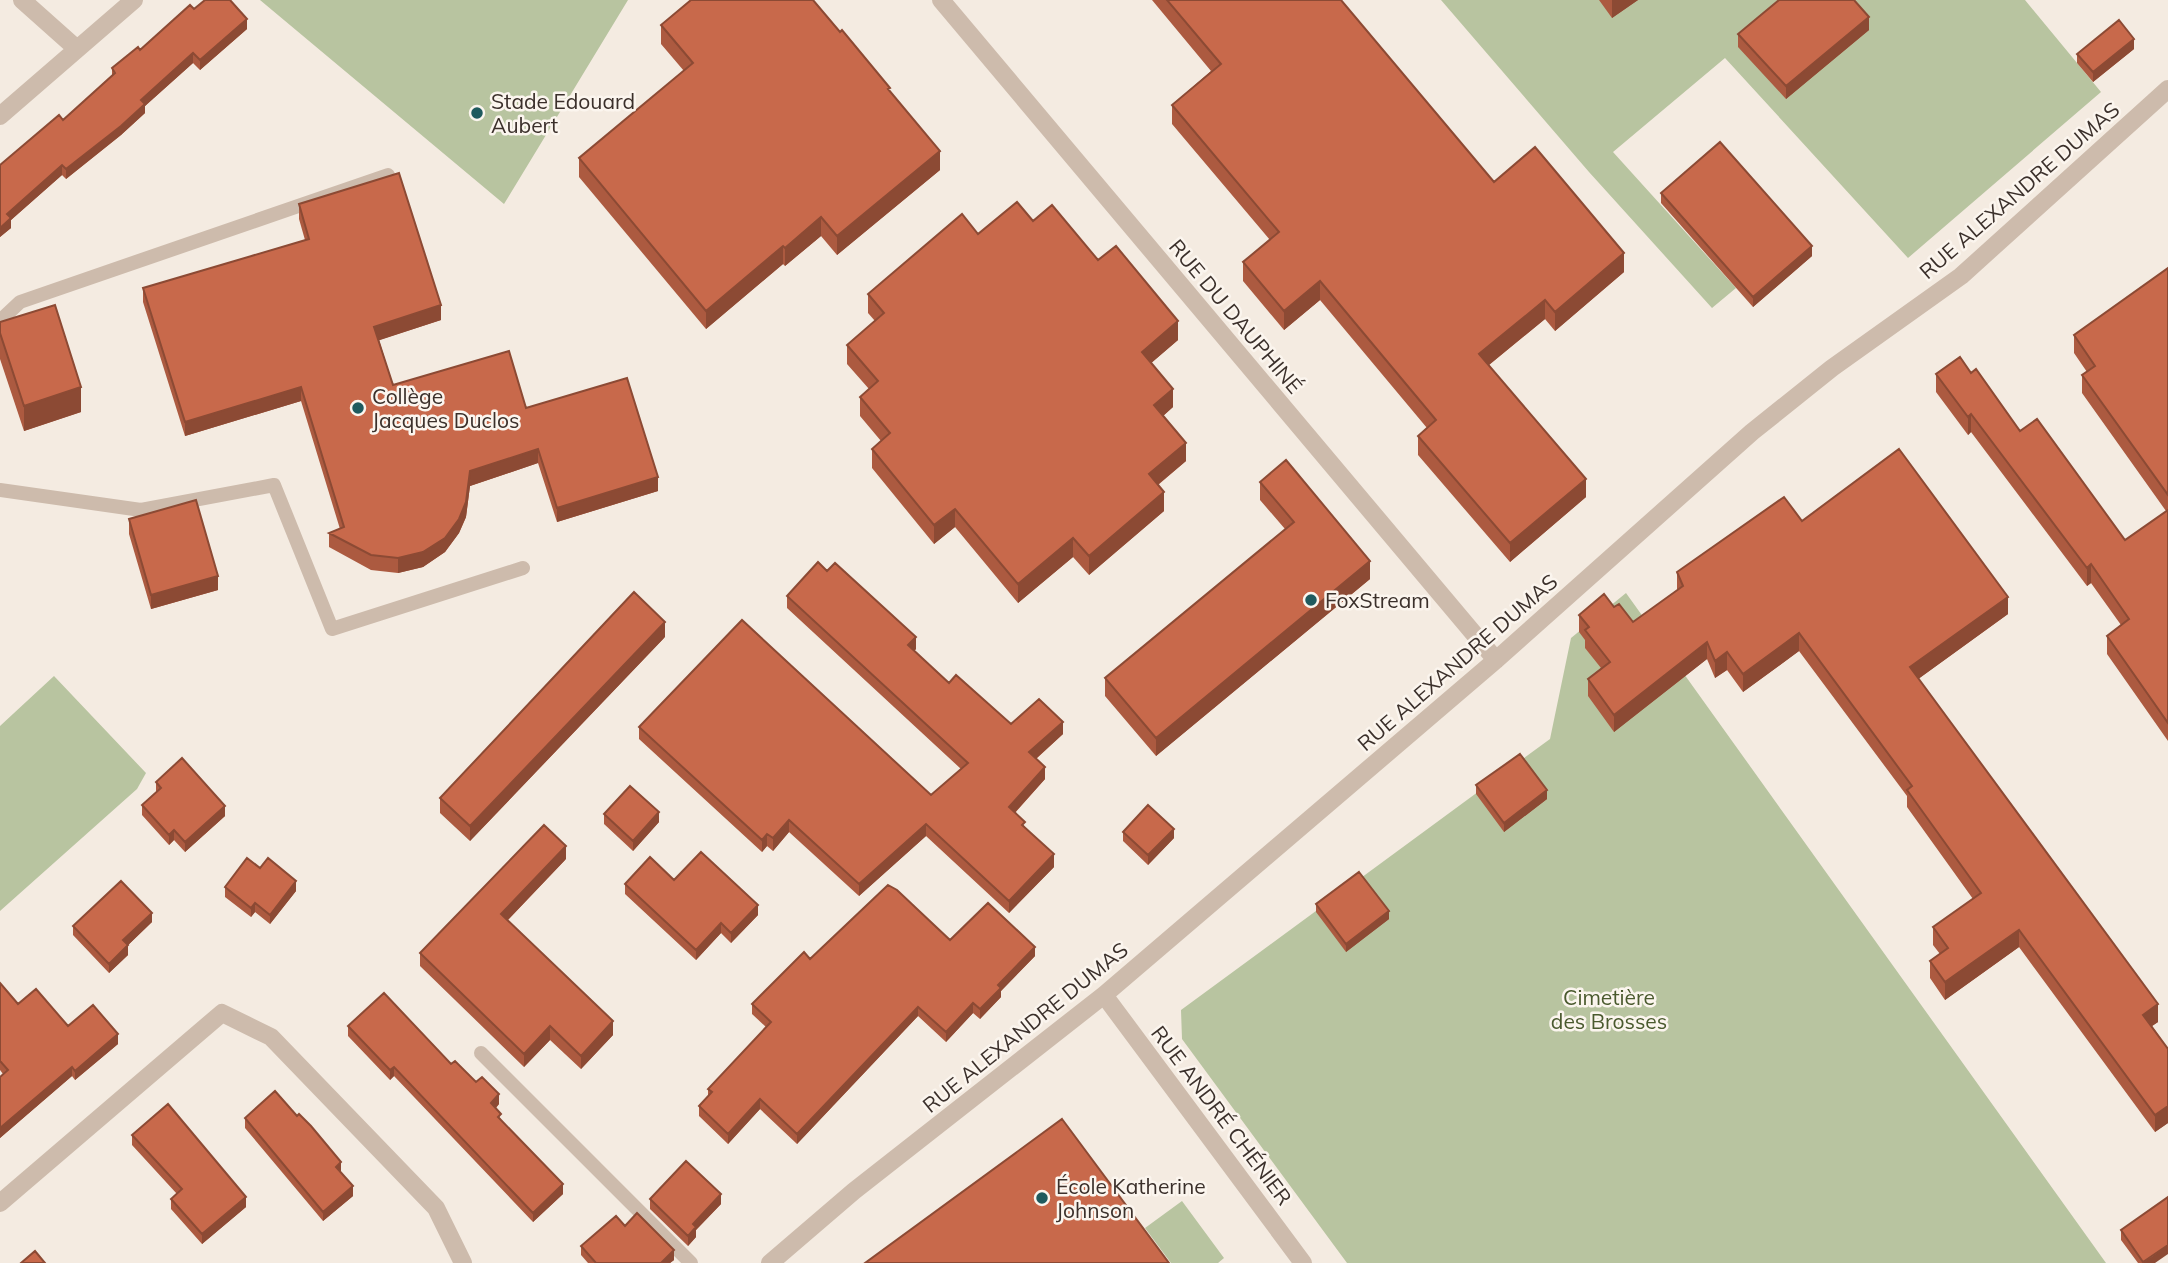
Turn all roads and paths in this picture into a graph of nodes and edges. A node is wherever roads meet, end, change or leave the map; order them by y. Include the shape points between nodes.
1 (22, 0) edge
2 (134, 0) edge
3 (941, 0) edge
4 (78, 50) junction
5 (2168, 89) edge
6 (0, 116) edge
7 (388, 175) edge
8 (0, 321) edge
9 (0, 490) edge
10 (523, 568) dead end
11 (1496, 660) junction
12 (1104, 995) junction
13 (481, 1053) dead end
14 (0, 1203) edge
15 (463, 1263) edge
16 (691, 1263) edge
17 (770, 1263) edge
18 (1303, 1263) edge

1 - 4 street
2 - 4 street
3 - 11 street, RUE DU DAUPHINÉ
4 - 6 street
5 - 11 street, RUE ALEXANDRE DUMAS via 1961,276 1752,432
7 - 8 lane via 20,302
9 - 10 lane via 141,510 274,485 331,629
11 - 12 street, RUE ALEXANDRE DUMAS
12 - 17 street, RUE ALEXANDRE DUMAS via 854,1191
12 - 18 street, RUE ANDRÉ CHÉNIER
13 - 16 lane
14 - 15 street via 222,1013 271,1037 436,1208

